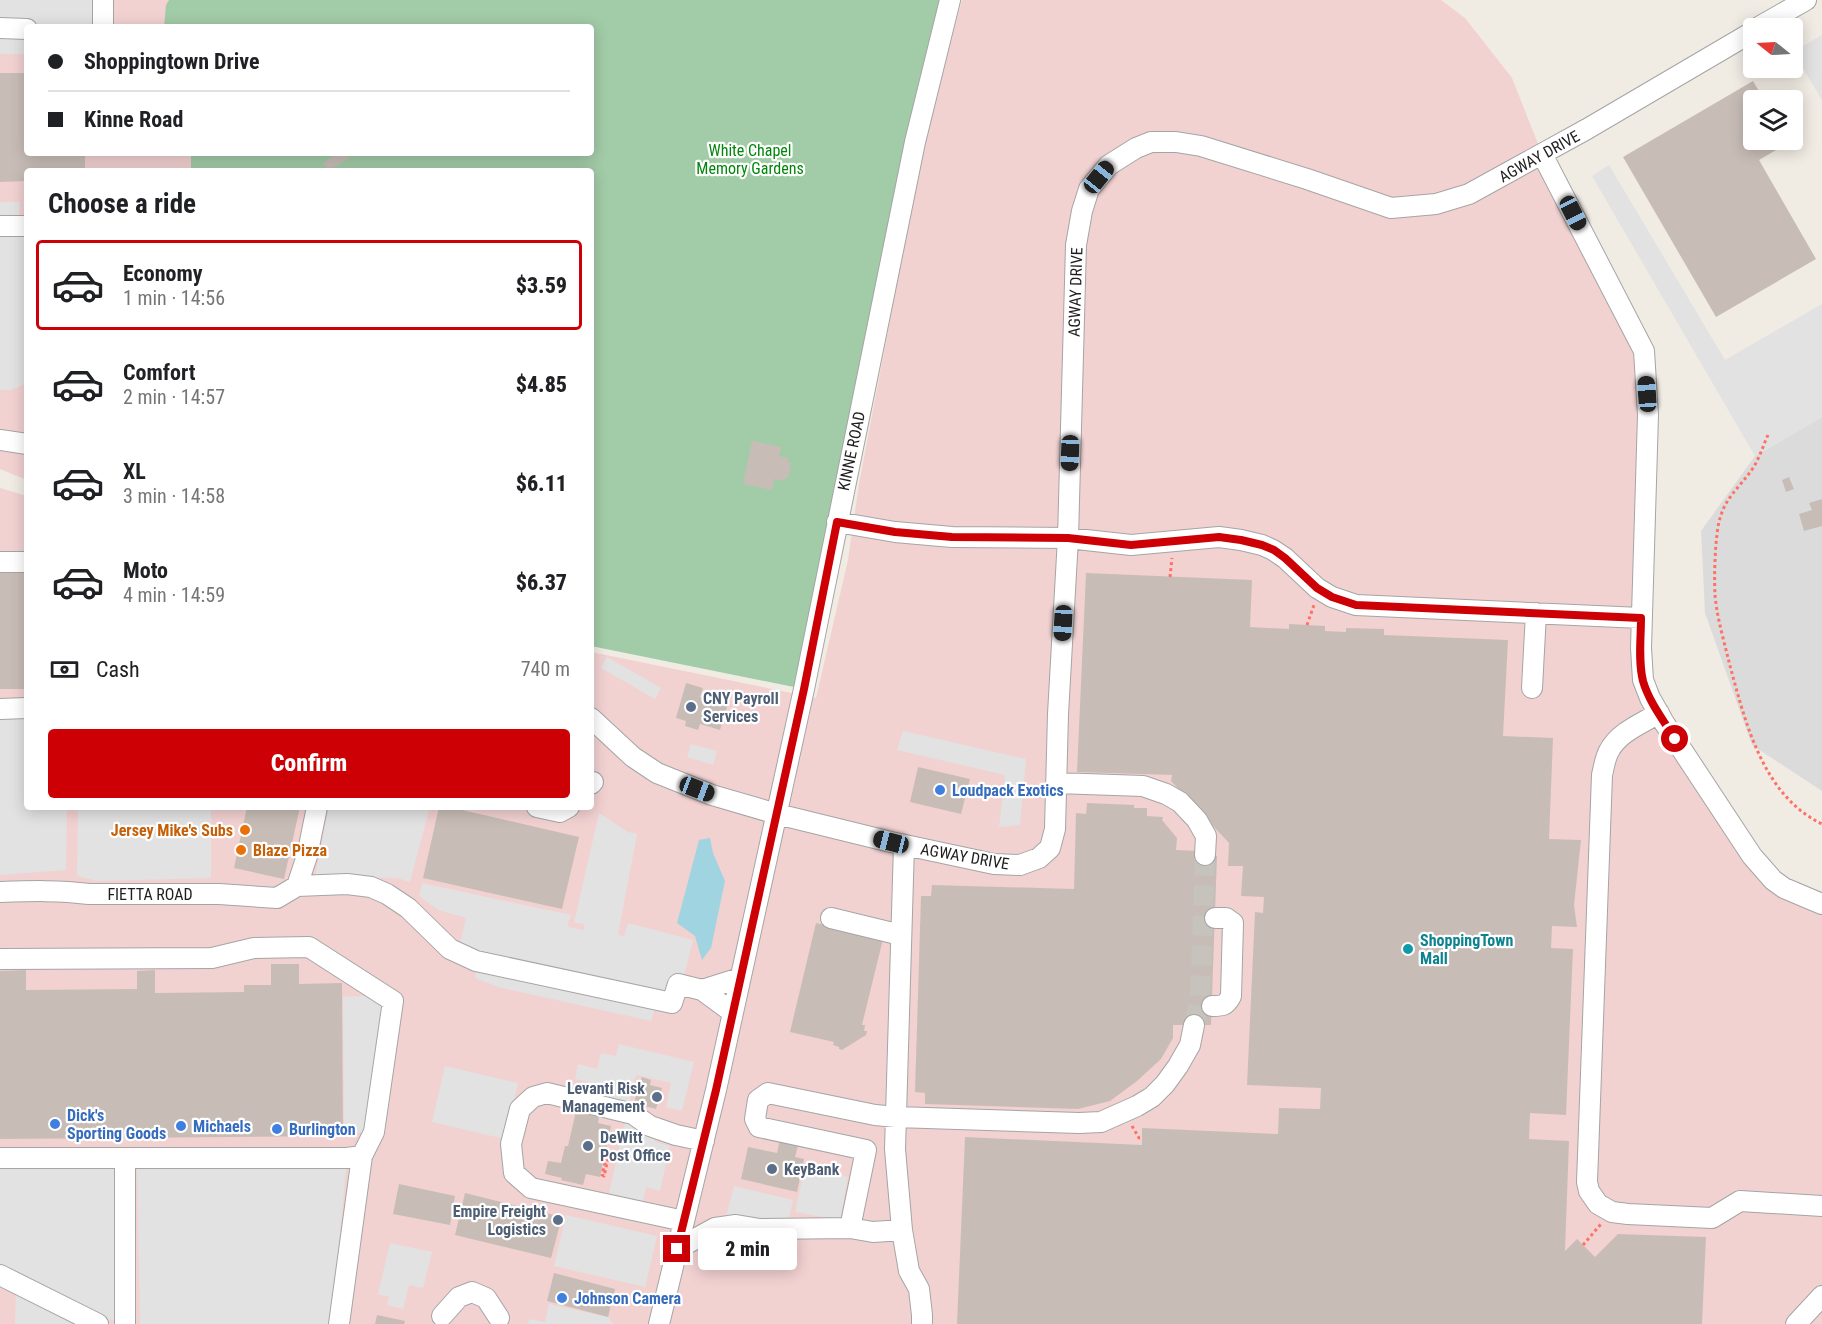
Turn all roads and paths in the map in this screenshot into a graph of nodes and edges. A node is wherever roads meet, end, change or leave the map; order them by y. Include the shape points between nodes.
1 (103, 0) edge
2 (950, 0) edge
3 (1806, 0) edge
4 (1774, 18) edge
5 (103, 24) edge
6 (0, 28) edge
7 (24, 29) edge
8 (1743, 37) edge
9 (1542, 154) junction
10 (0, 226) edge
11 (24, 226) edge
12 (1768, 435) dead end
13 (0, 440) edge
14 (24, 444) edge
15 (837, 522) junction
16 (1068, 538) junction
17 (0, 562) edge
18 (24, 562) edge
19 (1536, 613) junction
20 (1641, 618) junction
21 (1532, 688) dead end
22 (24, 708) edge
23 (0, 709) edge
24 (1659, 713) junction
25 (594, 721) edge
26 (1056, 783) junction
27 (316, 810) edge
28 (777, 814) junction
29 (1822, 824) edge
30 (904, 845) junction
31 (1205, 855) tunnel mouth
32 (297, 886) junction
33 (0, 892) edge
34 (1822, 904) edge
35 (831, 918) dead end
36 (1215, 918) dead end
37 (901, 935) junction
38 (0, 959) edge
39 (740, 978) junction
40 (702, 990) junction
41 (1212, 1006) dead end
42 (732, 1012) junction
43 (1194, 1025) tunnel mouth
44 (896, 1117) junction
45 (704, 1141) junction
46 (607, 1151) joint
47 (362, 1156) junction
48 (0, 1158) edge
49 (125, 1158) junction
50 (1822, 1206) edge
51 (1612, 1212) junction
52 (684, 1221) junction
53 (850, 1228) junction
54 (902, 1230) junction
55 (1583, 1245) dead end
56 (677, 1249) junction
57 (0, 1275) edge
58 (1822, 1296) edge
59 (442, 1316) dead end
60 (499, 1317) dead end
61 (98, 1324) edge
62 (124, 1324) edge
63 (339, 1324) edge
64 (659, 1324) edge
65 (922, 1324) edge
66 (1796, 1324) edge

1 - 5 street
2 - 15 street, KINNE ROAD via 915,142
3 - 4 street
6 - 7 street
8 - 9 street, AGWAY DRIVE
9 - 16 street, AGWAY DRIVE via 1469,194 1436,204 1391,208 1307,178 1176,142 1151,142 1108,165 1089,189 1076,245
9 - 20 street via 1644,351 1648,415
10 - 11 street
12 - 29 path via 1753,468 1724,507 1718,526 1715,595 1736,689 1760,756 1783,794 1803,814
13 - 14 street
15 - 16 street via 952,537
15 - 28 street, KINNE ROAD
16 - 19 street via 1131,545 1219,537 1241,540 1274,550 1317,588 1356,605
16 - 26 street, AGWAY DRIVE
17 - 18 street
19 - 20 street
19 - 21 street
20 - 24 street via 1643,680
22 - 23 street
24 - 34 street via 1752,856 1784,888
24 - 51 street via 1615,742 1607,753 1602,775 1587,1182 1598,1204
25 - 28 street, AGWAY DRIVE via 657,773 712,795
26 - 30 street, AGWAY DRIVE via 1055,829 1050,848 1039,858 1020,865 994,864
26 - 31 street via 1143,786 1166,794 1197,820 1206,836
27 - 32 street
28 - 30 street, AGWAY DRIVE
28 - 39 street, KINNE ROAD
30 - 37 street
32 - 33 street, FIETTA ROAD via 277,898
32 - 40 street via 371,887 408,908 450,949 476,961 672,1003 678,984
35 - 37 street
36 - 41 street via 1233,923 1231,996 1223,1006
37 - 44 street
38 - 47 street via 212,958 254,948 309,947 393,1001 374,1132
39 - 40 street
39 - 42 street, KINNE ROAD
40 - 42 street
42 - 45 street, KINNE ROAD
43 - 44 street via 1190,1045 1165,1084 1137,1106 1101,1122
44 - 53 street via 768,1093 758,1100 755,1119 759,1127 866,1150
44 - 54 street
45 - 52 street, KINNE ROAD
45 - 52 street via 676,1136 633,1114 547,1093 533,1097 520,1109 511,1144 514,1173 531,1188
46 - 46 path via 615,1155 609,1155 604,1176
47 - 49 street
47 - 63 street
48 - 49 street
49 - 62 street
50 - 51 street via 1740,1201 1712,1218
51 - 55 path
52 - 56 street, KINNE ROAD
53 - 54 street via 873,1232
53 - 56 street via 760,1229 736,1225 715,1228
54 - 65 street via 909,1271 919,1289
56 - 64 street, KINNE ROAD
57 - 61 street
58 - 66 street
59 - 60 street via 459,1297 472,1292 486,1298

